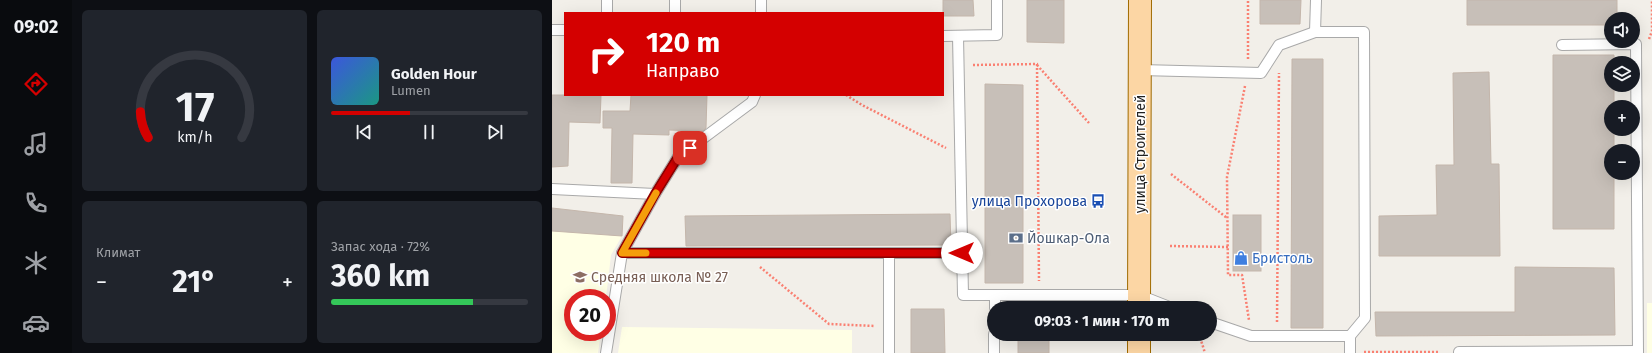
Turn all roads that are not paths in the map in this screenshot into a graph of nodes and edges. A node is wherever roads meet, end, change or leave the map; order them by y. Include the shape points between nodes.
1 (607, 0) edge
2 (674, 0) edge
3 (761, 0) edge
4 (997, 0) edge
5 (1140, 0) edge
6 (1316, 0) edge
7 (607, 12) edge
8 (675, 12) edge
9 (761, 12) edge
10 (552, 30) edge
11 (564, 30) edge
12 (1315, 32) junction
13 (944, 36) edge
14 (958, 36) junction
15 (1562, 45) dead end
16 (1140, 70) junction
17 (755, 96) edge
18 (552, 189) edge
19 (655, 194) junction
20 (622, 253) junction
21 (889, 253) junction
22 (962, 253) junction
23 (995, 295) junction
24 (995, 301) edge
25 (1139, 301) edge
26 (1217, 324) edge
27 (1350, 336) junction
28 (994, 341) edge
29 (1139, 341) edge
30 (1459, 352) dead end
31 (1638, 352) edge
32 (606, 353) edge
33 (889, 353) edge
34 (994, 353) edge
35 (1139, 353) edge
36 (1350, 353) edge

1 - 7 lane
2 - 8 lane
3 - 9 lane
4 - 14 lane via 998,35
5 - 16 main road, улица Строителей
6 - 12 lane
10 - 11 lane
12 - 16 lane via 1279,45 1261,72
12 - 27 lane via 1364,32 1365,318
13 - 14 lane
14 - 22 lane
15 - 31 lane via 1636,44
16 - 25 main road, улица Строителей
17 - 19 lane via 752,102 678,157
18 - 19 lane
19 - 20 lane
20 - 21 lane
20 - 32 lane
21 - 22 lane
21 - 33 lane
22 - 23 lane via 963,295
23 - 24 lane
23 - 25 lane
26 - 27 lane via 1251,336
27 - 36 lane
28 - 34 lane
29 - 35 main road
30 - 31 lane

